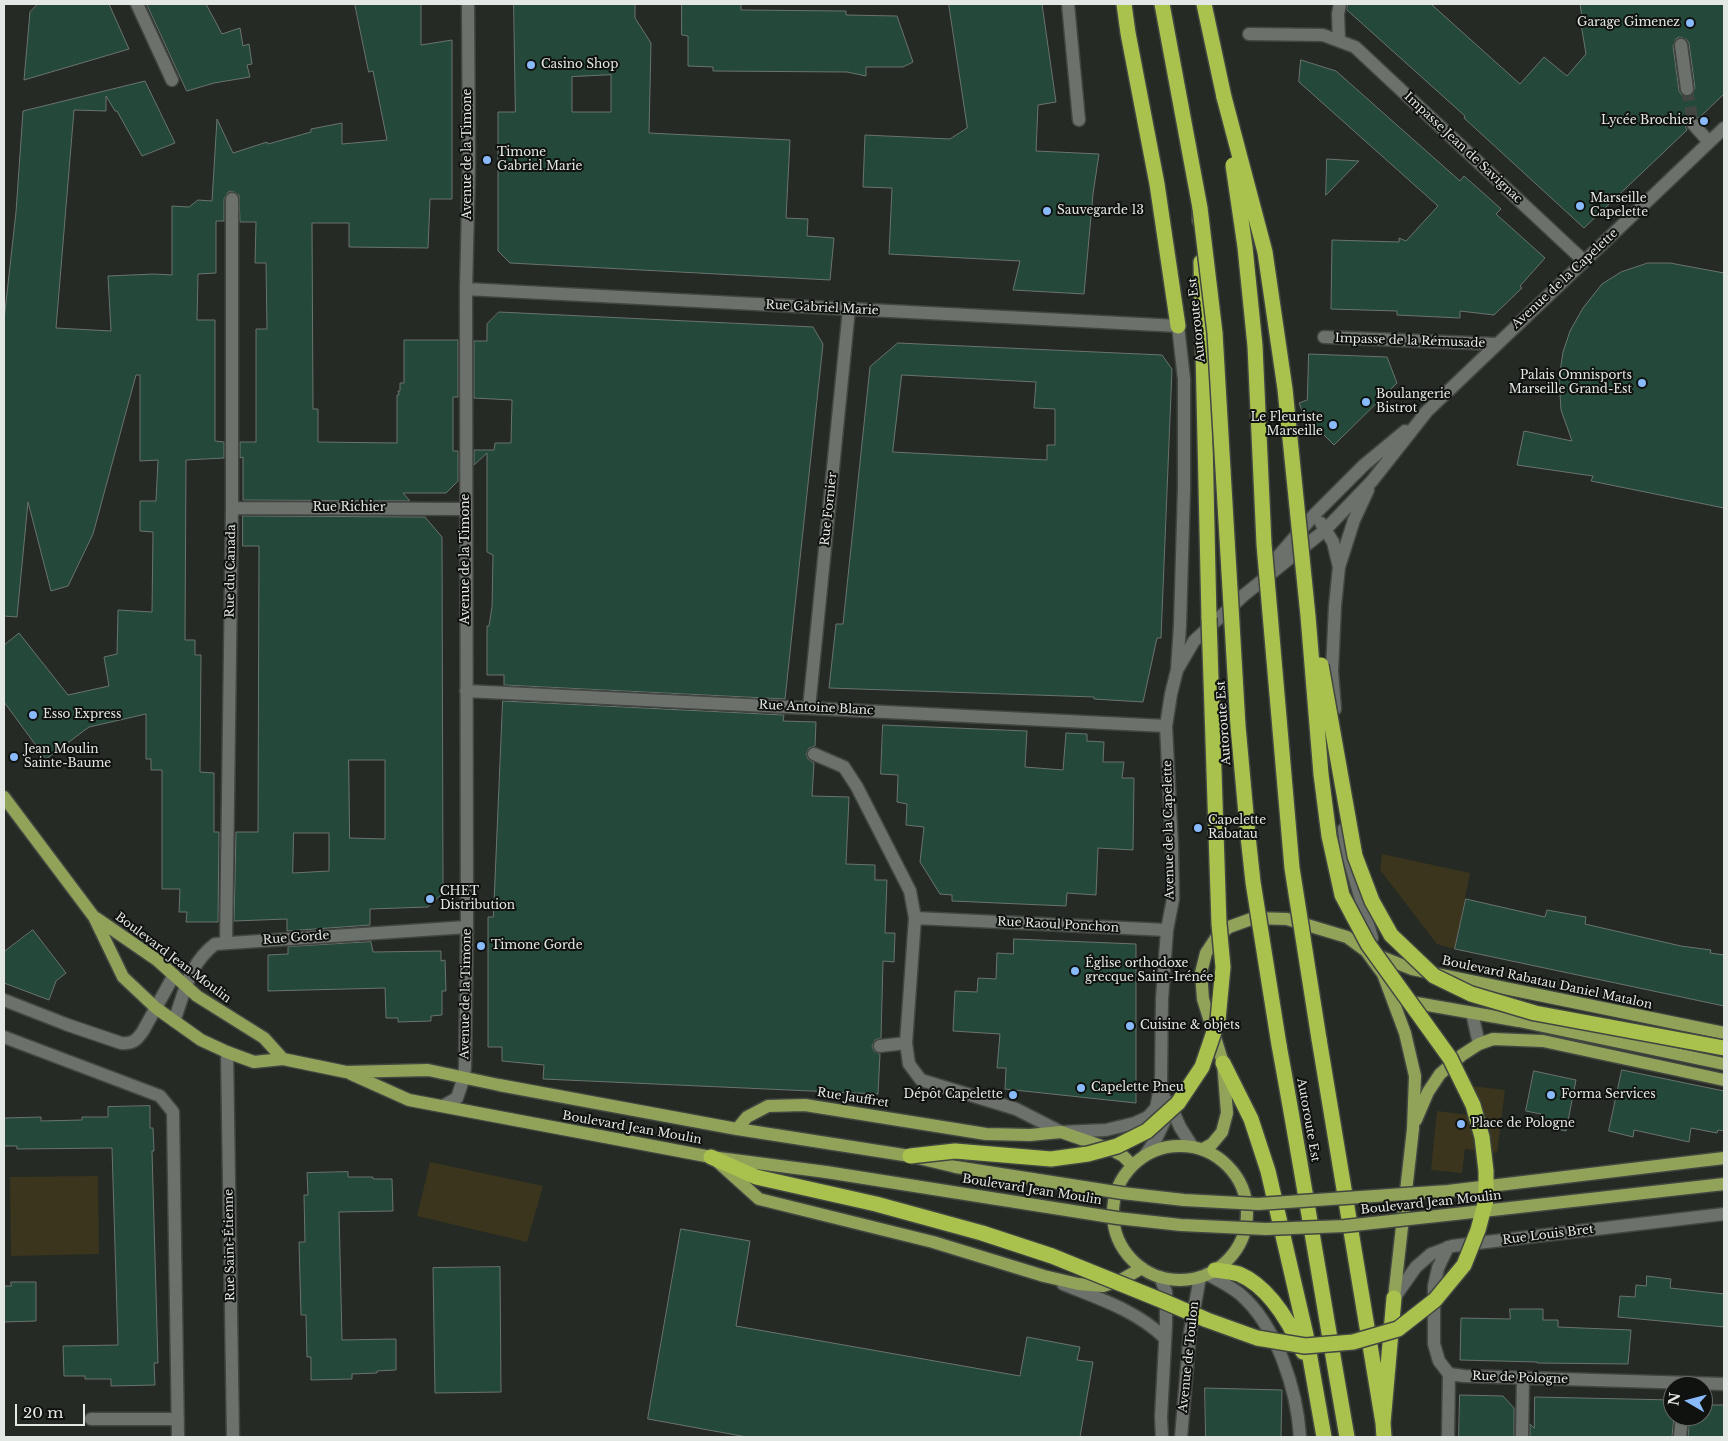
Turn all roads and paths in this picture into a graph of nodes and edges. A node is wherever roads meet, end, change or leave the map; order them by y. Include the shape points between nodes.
1 (137, 4) edge
2 (468, 4) edge
3 (1068, 4) edge
4 (1124, 4) edge
5 (1162, 4) edge
6 (1340, 4) edge
7 (1206, 11) edge
8 (1249, 34) dead end
9 (1338, 40) junction
10 (1681, 45) dead end
11 (172, 80) dead end
12 (1687, 89) tunnel mouth
13 (1224, 97) junction
14 (1079, 120) dead end
15 (1692, 124) tunnel mouth
16 (1724, 128) edge
17 (1709, 142) junction
18 (232, 199) dead end
19 (1200, 208) junction
20 (1584, 261) junction
21 (466, 289) junction
22 (849, 309) junction
23 (1178, 326) junction
24 (1324, 337) dead end
25 (1496, 344) junction
26 (1428, 410) junction
27 (1372, 481) junction
28 (232, 508) junction
29 (466, 509) junction
30 (1315, 514) junction
31 (1325, 530) junction
32 (1339, 566) junction
33 (1244, 595) junction
34 (1308, 616) junction
35 (1177, 670) junction
36 (466, 691) junction
37 (809, 708) junction
38 (1166, 726) junction
39 (814, 754) dead end
40 (4, 797) edge
41 (94, 917) junction
42 (915, 918) junction
43 (467, 927) junction
44 (1167, 930) junction
45 (226, 943) junction
46 (1366, 951) junction
47 (174, 975) junction
48 (186, 985) junction
49 (1392, 998) junction
50 (4, 1000) edge
51 (156, 1008) junction
52 (1472, 1013) junction
53 (174, 1021) junction
54 (1724, 1034) edge
55 (4, 1037) edge
56 (906, 1043) junction
57 (1479, 1044) junction
58 (880, 1046) dead end
59 (1724, 1048) edge
60 (227, 1052) junction
61 (283, 1059) junction
62 (1223, 1063) junction
63 (1724, 1064) edge
64 (346, 1072) junction
65 (464, 1077) junction
66 (1724, 1080) edge
67 (1162, 1081) junction
68 (443, 1106) junction
69 (736, 1129) junction
70 (1413, 1129) junction
71 (1061, 1132) junction
72 (1197, 1148) junction
73 (1145, 1155) junction
74 (711, 1156) junction
75 (910, 1156) junction
76 (1724, 1158) edge
77 (1132, 1166) junction
78 (1724, 1184) edge
79 (1724, 1214) edge
80 (1448, 1247) junction
81 (1142, 1268) junction
82 (1207, 1274) junction
83 (1044, 1276) junction
84 (1160, 1277) junction
85 (1394, 1298) junction
86 (1165, 1338) junction
87 (1449, 1374) junction
88 (1313, 1376) junction
89 (1523, 1378) junction
90 (1663, 1383) edge
91 (91, 1419) dead end
92 (178, 1419) junction
93 (1384, 1430) edge
94 (178, 1437) edge
95 (233, 1437) edge
96 (1162, 1437) edge
97 (1180, 1437) edge
98 (1300, 1437) edge
99 (1324, 1437) edge
100 (1347, 1437) edge
101 (1448, 1437) edge
102 (1522, 1437) edge

1 - 11 street
2 - 21 street, Avenue de la Timone
3 - 14 street
4 - 23 highway via 1157,184
5 - 19 highway, Autoroute Est
6 - 9 street
7 - 13 highway, Autoroute Est
8 - 9 street, Impasse Jean de Savignac via 1323,35
9 - 20 street, Impasse Jean de Savignac via 1355,46
10 - 12 street
13 - 34 highway, bridge via 1265,252 1285,389
13 - 93 highway, Autoroute Est, bridge via 1255,346 1264,544 1292,868
15 - 17 street
16 - 17 street, Avenue de la Capelette
17 - 20 street, Avenue de la Capelette
18 - 28 street, Rue du Canada
19 - 75 highway, bridge via 1211,717 1223,967 1218,1020 1202,1068 1178,1103 1147,1131 1117,1146 1051,1159 955,1152
19 - 100 highway, Autoroute Est, bridge via 1215,333 1238,726 1253,882
20 - 25 street, Avenue de la Capelette
21 - 22 street, Rue Gabriel Marie
21 - 29 street, Avenue de la Timone
22 - 23 street, Rue Gabriel Marie
22 - 37 street, Rue Fornier
23 - 35 street, Avenue de la Capelette via 1184,379 1184,468
24 - 25 street, Impasse de la Rémusade
25 - 26 street, Avenue de la Capelette
26 - 27 street, Avenue de la Capelette
26 - 30 street, Avenue de la Capelette via 1364,465
27 - 31 street, Avenue de la Capelette
27 - 32 street via 1354,520
28 - 29 street, Rue Richier
28 - 45 street, Rue du Canada
29 - 36 street, Avenue de la Timone
30 - 31 street
30 - 33 street, Avenue de la Capelette
31 - 32 street via 1333,542
31 - 33 street, Avenue de la Capelette
32 - 46 street via 1332,671 1346,848 1372,938
33 - 35 street, Avenue de la Capelette via 1194,641
34 - 59 highway, bridge via 1317,644 1355,856 1372,901 1391,935 1434,976 1471,994 1535,1012
34 - 74 highway, bridge via 1321,774 1329,836 1342,895 1368,944 1450,1058 1473,1105 1482,1136 1486,1200 1478,1230 1464,1265 1435,1300 1398,1329 1353,1342 1305,1346 1257,1338 1052,1256 982,1232 756,1177
35 - 38 street, Avenue de la Capelette
36 - 37 street, Rue Antoine Blanc
36 - 43 street, Avenue de la Timone
37 - 38 street, Rue Antoine Blanc
38 - 44 street, Avenue de la Capelette via 1173,899
39 - 42 street, Rue Jauffret via 844,767 857,787 910,891
40 - 41 main road, Boulevard Jean Moulin
41 - 47 main road, Boulevard Jean Moulin
41 - 51 main road, Boulevard Jean Moulin via 124,977
42 - 44 street, Rue Raoul Ponchon
42 - 56 street, Rue Jauffret
43 - 45 street, Rue Gorde
43 - 65 street, Avenue de la Timone
44 - 67 street, Avenue de la Capelette via 1162,999
45 - 48 street, Rue Gorde via 215,944 206,951 193,967
46 - 49 main road via 1383,974
46 - 54 main road, Boulevard Rabatau Daniel Matalon via 1412,970
46 - 62 main road via 1347,937 1287,919 1254,918 1229,927 1206,953 1201,973 1203,999
47 - 48 main road, Boulevard Jean Moulin
47 - 51 street
48 - 53 street, Rue Gorde
48 - 61 main road, Boulevard Jean Moulin via 197,996 264,1038
49 - 52 main road
49 - 70 main road via 1405,1033 1415,1076
50 - 51 street via 68,1025 130,1044 137,1040
51 - 53 main road, Boulevard Jean Moulin
52 - 57 street
52 - 63 main road
53 - 60 main road, Boulevard Jean Moulin via 201,1040
55 - 92 street via 160,1096 173,1112
56 - 58 street
56 - 71 street, Rue Jauffret via 909,1064 921,1080 1005,1105
57 - 66 main road via 1493,1039 1543,1041
57 - 70 main road via 1440,1074 1428,1092
60 - 61 main road, Boulevard Jean Moulin via 254,1062
60 - 95 street, Rue Saint-Étienne
61 - 64 main road, Boulevard Jean Moulin
62 - 72 main road via 1227,1113 1222,1132 1212,1144
62 - 88 highway via 1251,1119 1268,1171
64 - 65 main road, Boulevard Jean Moulin via 428,1070
64 - 68 main road, Boulevard Jean Moulin via 409,1100
65 - 68 street, Avenue de la Timone via 457,1098
65 - 69 main road, Boulevard Jean Moulin
67 - 71 street, Rue Jauffret via 1156,1108 1148,1118 1106,1130
67 - 72 street, Avenue de la Capelette via 1173,1113
67 - 73 street, Avenue de la Capelette via 1167,1116
68 - 74 main road, Boulevard Jean Moulin
69 - 71 main road, Rue Jauffret via 747,1117 768,1106 805,1105 986,1134
69 - 75 main road, Boulevard Jean Moulin
70 - 85 main road
71 - 77 main road, Rue Jauffret via 1110,1149
72 - 73 main road via 1162,1148
72 - 82 main road via 1216,1156 1232,1171 1247,1206 1243,1235 1237,1249
73 - 77 main road
74 - 78 main road, Boulevard Jean Moulin, bridge via 1117,1218 1266,1229 1345,1226
74 - 83 main road via 759,1199 933,1242
75 - 76 main road, Boulevard Jean Moulin, bridge via 956,1167 1122,1193 1258,1204 1448,1190
77 - 81 main road via 1116,1190 1114,1225 1119,1242
79 - 80 street, Rue Louis Bret
80 - 85 street, Rue Louis Bret via 1431,1254 1416,1267
80 - 87 street via 1434,1286 1434,1344 1439,1362
81 - 83 main road via 1103,1286
81 - 84 main road
82 - 84 main road via 1172,1280
82 - 88 highway via 1238,1274 1254,1283 1282,1311
82 - 97 street, Avenue de Toulon via 1190,1332
82 - 98 street via 1240,1294 1274,1339 1288,1373 1299,1417
83 - 86 street via 1131,1312
84 - 86 street, Avenue de Toulon via 1166,1292
85 - 93 highway
86 - 96 street, Avenue de Toulon
87 - 89 street, Rue de Pologne
87 - 101 street
88 - 99 highway
89 - 90 street, Rue de Pologne
89 - 102 street
91 - 92 street
92 - 94 street

